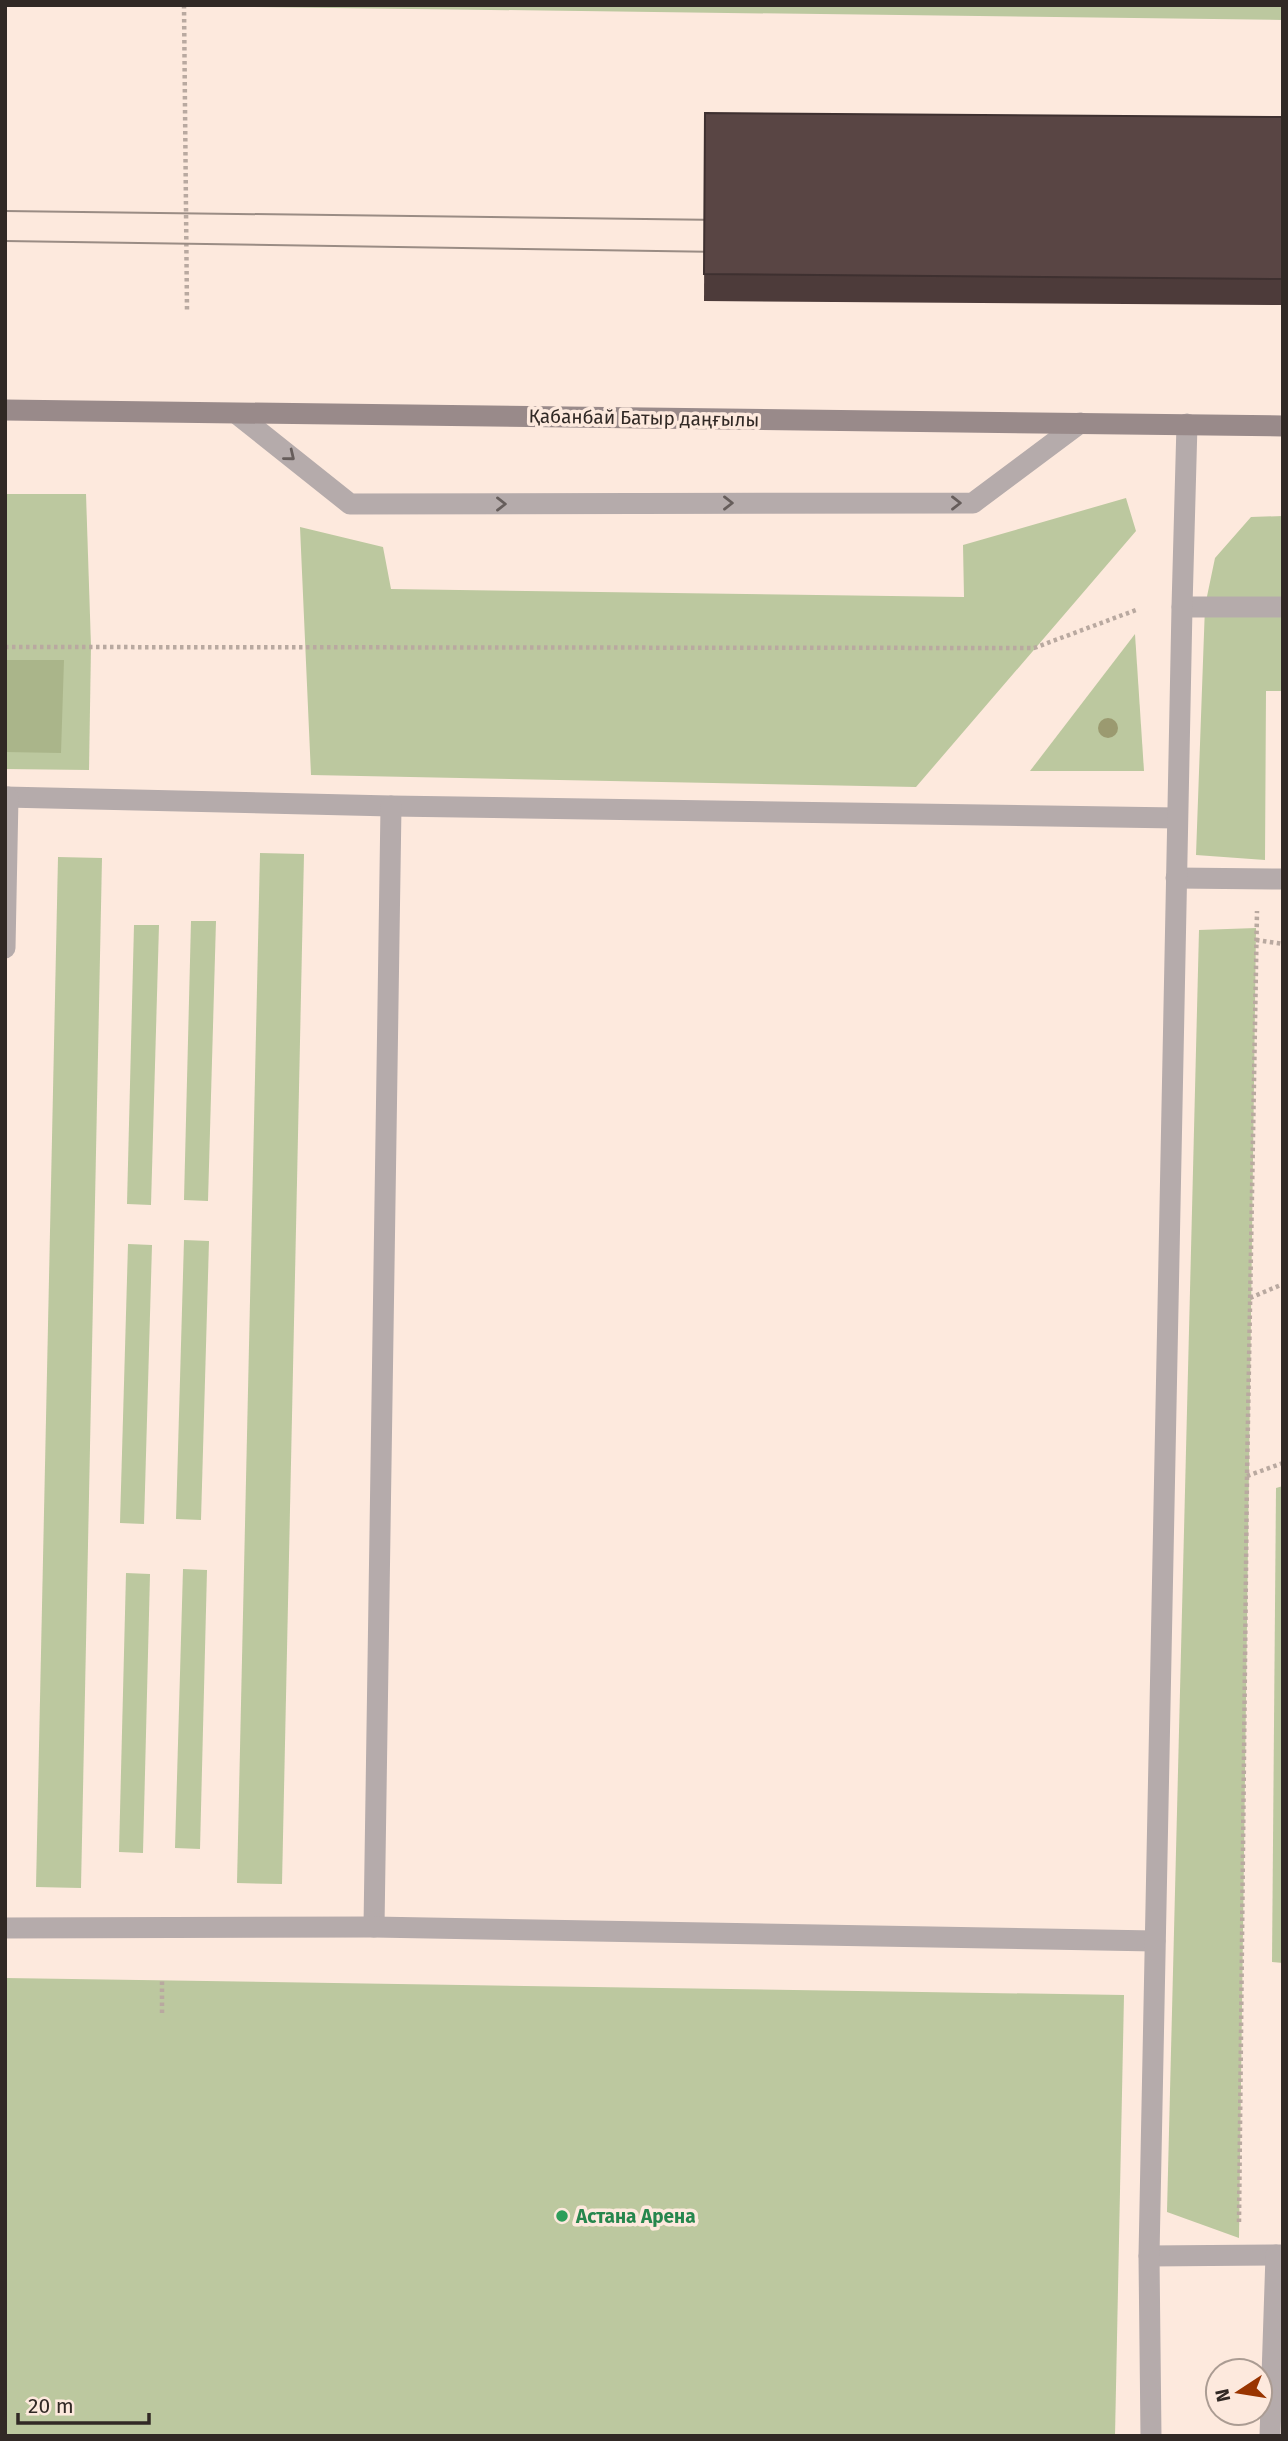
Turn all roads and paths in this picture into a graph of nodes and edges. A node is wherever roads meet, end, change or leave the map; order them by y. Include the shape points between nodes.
1 (184, 5) edge
2 (187, 310) dead end
3 (5, 410) edge
4 (237, 414) junction
5 (1080, 424) junction
6 (1187, 425) junction
7 (1283, 426) edge
8 (1182, 607) junction
9 (1283, 607) edge
10 (1136, 610) dead end
11 (5, 647) edge
12 (7, 797) edge
13 (391, 806) junction
14 (1177, 818) junction
15 (1176, 878) junction
16 (1257, 879) junction
17 (1283, 879) edge
18 (1256, 940) junction
19 (1283, 944) edge
20 (5, 948) edge
21 (1283, 1284) edge
22 (1250, 1297) junction
23 (1283, 1463) edge
24 (1247, 1476) junction
25 (374, 1927) junction
26 (5, 1928) edge
27 (1155, 1941) junction
28 (162, 1980) dead end
29 (162, 2014) dead end
30 (1279, 2255) edge
31 (1149, 2256) junction
32 (1239, 2256) junction
33 (1278, 2375) edge
34 (1151, 2436) edge
35 (1270, 2436) edge

1 - 2 path
3 - 4 main road, Қабанбай Батыр даңғылы
4 - 5 main road, Қабанбай Батыр даңғылы
4 -> 5 lane via 350,504 973,503
5 - 6 main road, Қабанбай Батыр даңғылы
6 - 7 main road, Қабанбай Батыр даңғылы
6 - 8 lane
8 - 9 lane
8 - 14 lane
10 - 11 path via 1034,648
12 - 13 lane
12 - 20 lane
13 - 14 lane
13 - 25 lane
14 - 15 lane
15 - 16 lane
15 - 27 lane
16 - 17 lane
16 - 18 path
18 - 19 path
18 - 22 path
21 - 22 path
22 - 24 path
23 - 24 path
24 - 32 path
25 - 26 lane
25 - 27 lane
27 - 31 lane
28 - 29 path
30 - 32 lane
30 - 33 lane
31 - 32 lane
31 - 34 lane
33 - 35 lane

